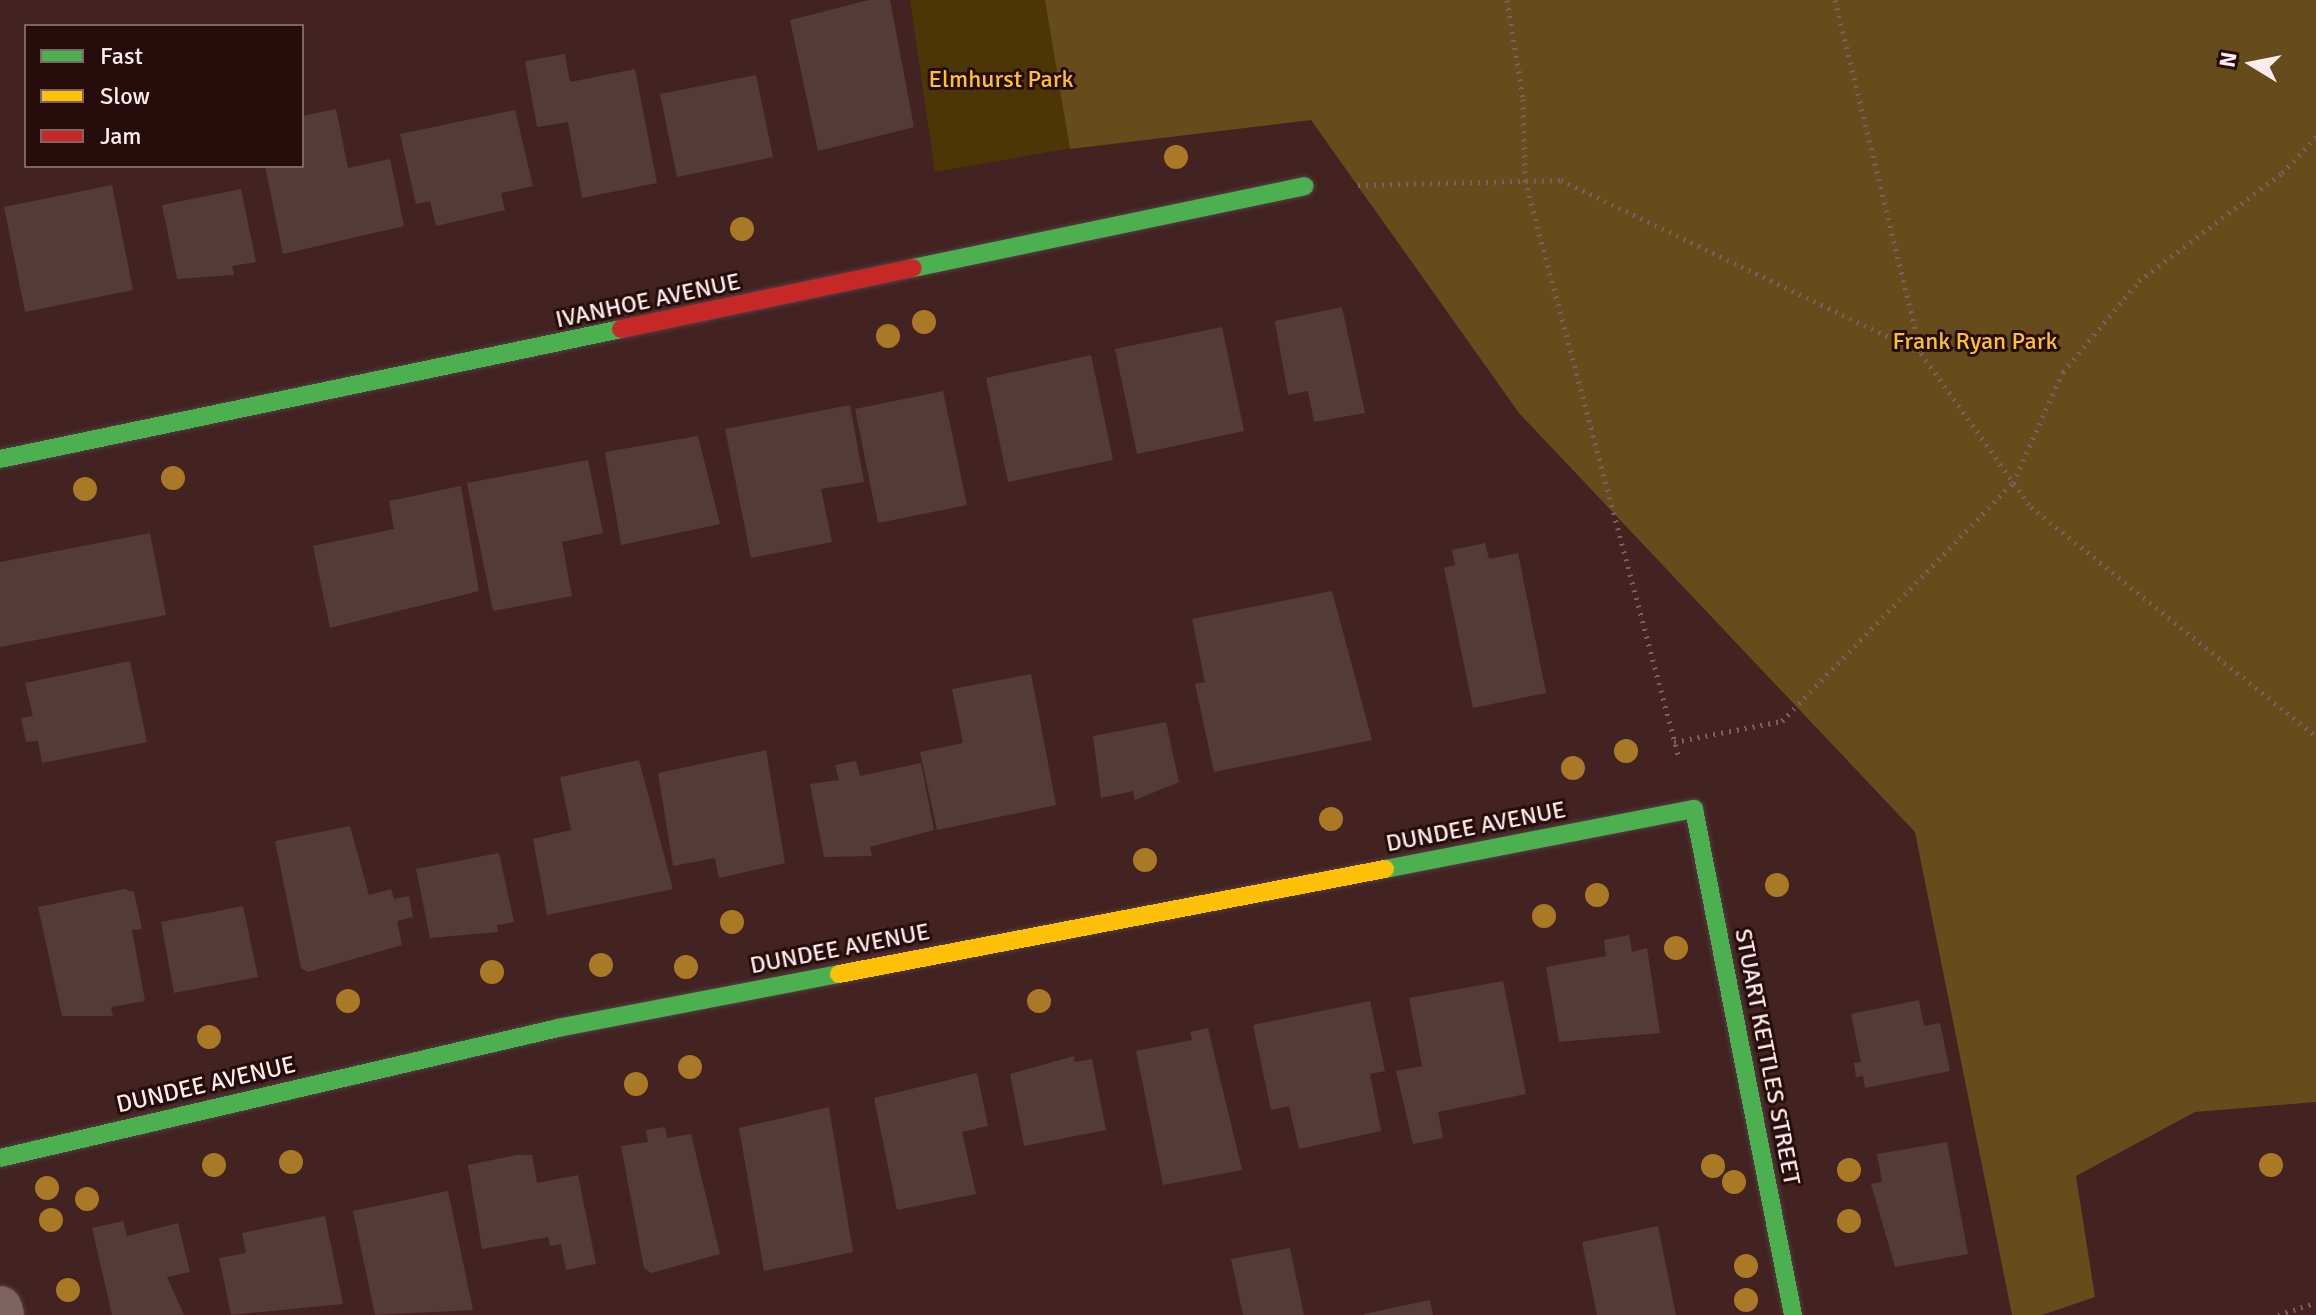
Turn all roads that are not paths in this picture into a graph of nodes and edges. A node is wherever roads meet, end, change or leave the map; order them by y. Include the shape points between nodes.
1 (1305, 186) road end
2 (0, 459) edge
3 (1694, 809) joint
4 (0, 1158) edge
5 (0, 1308) edge
6 (2, 1315) edge
7 (1793, 1315) edge

1 - 2 street, IVANHOE AVENUE
3 - 4 street, DUNDEE AVENUE via 558,1028
3 - 7 street, STUART KETTLES STREET
5 - 6 street

